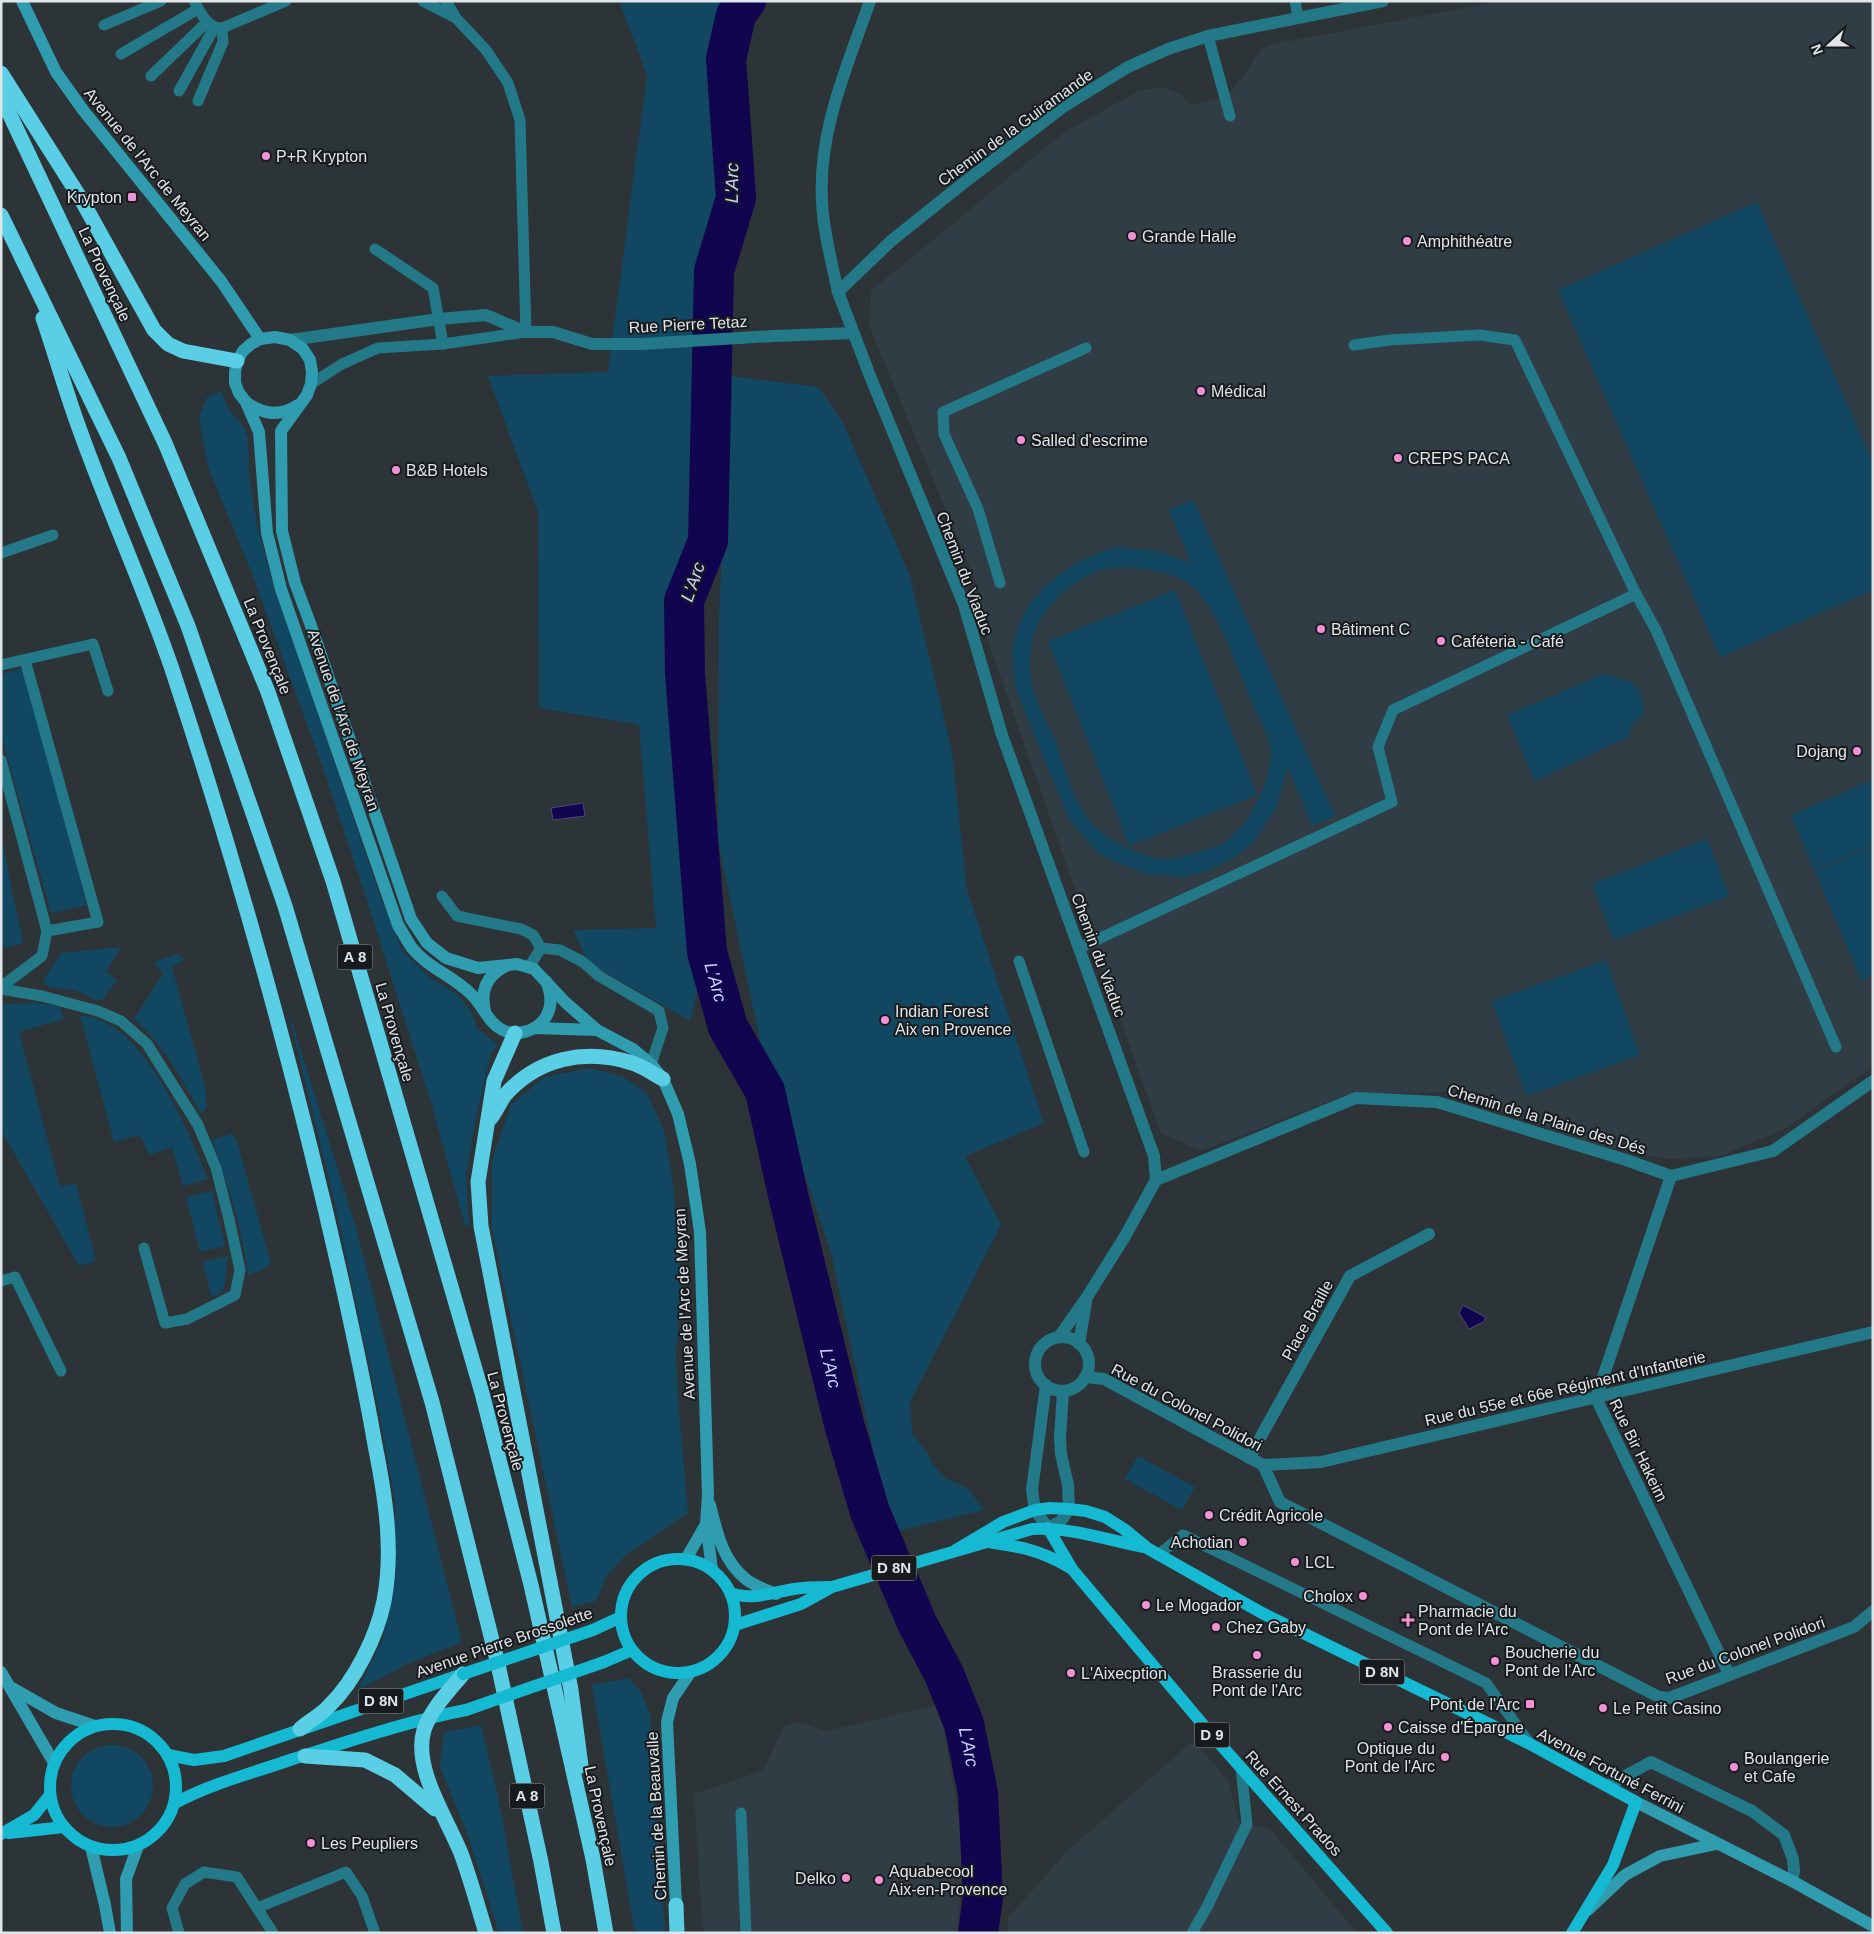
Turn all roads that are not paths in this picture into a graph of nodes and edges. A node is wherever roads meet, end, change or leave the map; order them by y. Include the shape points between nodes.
1 (22, 1) edge
2 (161, 1) edge
3 (286, 1) edge
4 (423, 1) edge
5 (446, 1) edge
6 (870, 1) edge
7 (1295, 1) edge
8 (1383, 1) edge
9 (196, 5) edge
10 (1298, 17) junction
11 (456, 18) junction
12 (104, 25) dead end
13 (215, 26) junction
14 (1208, 36) junction
15 (121, 54) dead end
16 (1, 73) edge
17 (151, 76) dead end
18 (179, 91) dead end
19 (1, 96) edge
20 (198, 101) dead end
21 (1230, 116) dead end
22 (1, 215) edge
23 (375, 249) dead end
24 (26, 264) junction
25 (838, 292) junction
26 (439, 319) junction
27 (526, 332) junction
28 (853, 333) junction
29 (260, 339) junction
30 (290, 340) junction
31 (443, 344) junction
32 (1354, 345) dead end
33 (1086, 348) dead end
34 (237, 361) junction
35 (311, 384) junction
36 (246, 402) junction
37 (299, 404) junction
38 (53, 535) dead end
39 (1, 553) edge
40 (1000, 583) dead end
41 (1636, 594) junction
42 (24, 660) junction
43 (1, 665) edge
44 (108, 691) dead end
45 (1, 760) edge
46 (442, 896) dead end
47 (47, 931) junction
48 (541, 948) junction
49 (1079, 948) junction
50 (1020, 961) dead end
51 (508, 965) junction
52 (529, 967) junction
53 (546, 981) junction
54 (1, 988) edge
55 (485, 1011) junction
56 (535, 1028) junction
57 (597, 1030) junction
58 (515, 1033) junction
59 (1836, 1047) dead end
60 (651, 1064) junction
61 (663, 1079) junction
62 (1873, 1080) edge
63 (486, 1126) junction
64 (1084, 1152) dead end
65 (1671, 1176) junction
66 (1156, 1180) junction
67 (1430, 1234) dead end
68 (144, 1248) dead end
69 (1, 1281) edge
70 (1087, 1297) junction
71 (1873, 1332) edge
72 (1059, 1337) junction
73 (1079, 1344) junction
74 (61, 1371) dead end
75 (1085, 1378) junction
76 (1046, 1385) junction
77 (1063, 1391) junction
78 (1596, 1398) junction
79 (1249, 1458) junction
80 (1263, 1465) junction
81 (708, 1495) junction
82 (1069, 1509) junction
83 (1035, 1510) junction
84 (706, 1524) junction
85 (1048, 1528) junction
86 (984, 1542) junction
87 (1146, 1548) junction
88 (956, 1550) junction
89 (1158, 1555) junction
90 (686, 1559) junction
91 (712, 1569) junction
92 (1072, 1569) junction
93 (832, 1587) junction
94 (731, 1593) junction
95 (776, 1594) junction
96 (1873, 1610) edge
97 (621, 1617) junction
98 (735, 1625) junction
99 (632, 1650) junction
100 (1, 1672) edge
101 (690, 1673) junction
102 (462, 1674) junction
103 (1729, 1674) junction
104 (6, 1690) edge
105 (430, 1717) junction
106 (95, 1726) junction
107 (300, 1729) junction
108 (1530, 1744) junction
109 (168, 1755) junction
110 (305, 1756) junction
111 (54, 1762) junction
112 (1241, 1768) junction
113 (1607, 1786) junction
114 (50, 1794) junction
115 (1636, 1802) junction
116 (174, 1803) junction
117 (741, 1813) dead end
118 (446, 1819) junction
119 (64, 1827) junction
120 (1, 1834) edge
121 (1716, 1844) junction
122 (91, 1846) junction
123 (138, 1846) junction
124 (593, 1859) junction
125 (1792, 1881) junction
126 (676, 1905) junction
127 (257, 1908) junction
128 (1584, 1914) junction
129 (1873, 1926) edge
130 (110, 1933) edge
131 (128, 1933) edge
132 (179, 1933) edge
133 (273, 1933) edge
134 (375, 1933) edge
135 (486, 1933) edge
136 (554, 1933) edge
137 (606, 1933) edge
138 (676, 1933) edge
139 (680, 1933) edge
140 (746, 1933) edge
141 (1192, 1933) edge
142 (1388, 1933) edge
143 (1572, 1933) edge

1 - 29 main road, Avenue de l'Arc de Meyran via 56,72 77,102 221,281
2 - 12 lane
3 - 13 lane
4 - 11 lane
5 - 11 lane
6 - 25 street, Chemin du Viaduc via 833,107 824,146 822,202
7 - 10 lane
8 - 10 street, Chemin de la Guiramande
9 - 13 lane
9 - 15 lane
10 - 14 street, Chemin de la Guiramande
11 - 27 lane via 486,50 508,83 520,120
13 - 17 lane
13 - 18 lane
13 - 20 lane via 223,42
14 - 21 lane
14 - 25 street, Chemin de la Guiramande via 1128,67 1063,107 891,241
16 - 34 highway via 81,199 154,330 168,344 183,351
19 - 124 highway, La Provençale / A 8 via 166,443 268,692 333,881 482,1394 531,1585
22 - 24 highway, A 8
23 - 26 lane via 434,288
24 - 107 highway via 77,424 171,666 226,843 297,1092 365,1386 382,1478 387,1529 388,1570 384,1601 360,1664 345,1688 327,1709
24 - 136 highway, A 8 via 119,458 188,626 285,906 432,1402 497,1660
25 - 28 street, Chemin du Viaduc
26 - 27 street, Rue Pierre Tetaz via 486,315
26 - 30 street, Rue Pierre Tetaz
26 - 31 lane
27 - 28 street, Rue Pierre Tetaz via 548,331 592,344
27 - 31 lane, Rue Pierre Tetaz
28 - 49 street, Chemin du Viaduc via 964,606 1002,735
29 - 30 main road via 275,336
29 - 34 main road via 243,351
30 - 35 main road via 303,349 310,360
31 - 35 lane, Rue Pierre Tetaz via 378,348 342,364
32 - 41 lane via 1480,335 1515,340
33 - 40 lane via 943,412 944,434 978,509
34 - 36 main road, Avenue de l'Arc de Meyran via 235,383
35 - 37 main road, Avenue de l'Arc de Meyran
36 - 37 main road via 261,412 278,414
36 - 55 main road, Avenue de l'Arc de Meyran via 258,432 266,533 281,589 398,925 412,948 472,994
37 - 51 main road, Avenue de l'Arc de Meyran via 281,431 282,531 295,583 411,919 427,943 446,958 478,968
38 - 39 lane
41 - 49 lane via 1393,710 1378,747 1392,802
41 - 59 lane via 1656,630
42 - 43 lane
42 - 44 lane via 93,644
42 - 47 lane via 98,922
45 - 47 lane
46 - 48 lane via 457,916 521,929 533,935
47 - 54 lane via 42,956
48 - 52 lane
48 - 60 lane via 560,950 583,962 599,976 659,1011 663,1028
49 - 66 street, Chemin du Viaduc via 1154,1156
50 - 64 lane
51 - 52 main road, Avenue de l'Arc de Meyran
51 - 55 main road via 487,982 483,996
52 - 53 main road, Avenue de l'Arc de Meyran
53 - 56 main road via 551,991 549,1012
53 - 57 main road, Avenue de l'Arc de Meyran
54 - 68 lane via 69,1002 121,1021 147,1044 198,1125 216,1168 229,1219 240,1270 235,1296 187,1319 165,1323
55 - 58 main road, Avenue de l'Arc de Meyran via 497,1026
56 - 57 main road, Avenue de l'Arc de Meyran
56 - 58 main road, Avenue de l'Arc de Meyran
57 - 60 main road, Avenue de l'Arc de Meyran via 633,1049
58 - 63 highway via 494,1081
60 - 61 main road, Avenue de l'Arc de Meyran
61 - 63 highway via 633,1063 608,1057 580,1056 553,1061 530,1072 505,1096
61 - 81 main road, Avenue de l'Arc de Meyran via 678,1114 690,1164 700,1232
62 - 65 street via 1773,1151
63 - 124 highway via 478,1182 481,1226 571,1690
65 - 66 street, Chemin de la Plaine des Dés via 1437,1102 1356,1098
65 - 78 street, Rue Bir Hakeim
66 - 70 street
67 - 79 street, Place Braille via 1350,1276
69 - 74 lane via 15,1277
70 - 72 street
70 - 73 street
71 - 78 street, Rue du 55e et 66e Régiment d'Infanterie
72 - 73 street via 1067,1337
72 - 76 street via 1046,1342 1037,1352 1036,1370
73 - 75 street via 1088,1361
75 - 77 street
75 - 79 street, Rue du Colonel Polidori via 1104,1379
76 - 77 street
76 - 83 street via 1032,1490
77 - 82 street via 1060,1438
78 - 80 street, Rue du 55e et 66e Régiment d'Infanterie via 1321,1462
78 - 103 street, Rue Bir Hakeim
79 - 80 street, Rue du Colonel Polidori
80 - 103 street, Rue du Colonel Polidori via 1280,1502 1659,1697 1668,1698
81 - 84 main road, Avenue de l'Arc de Meyran
81 - 95 main road via 720,1541 733,1567 749,1581
82 - 83 main road, D 8N
82 - 85 street via 1061,1521
82 - 87 main road, D 8N via 1105,1517
83 - 85 street
83 - 88 main road, D 8N via 1003,1522
84 - 90 main road, Avenue de l'Arc de Meyran
84 - 91 main road, Avenue de l'Arc de Meyran
85 - 86 main road
85 - 87 main road
85 - 92 main road, Rue Ernest Prados / D 9
86 - 88 main road, D 8N
86 - 92 main road via 1049,1556
87 - 89 main road, Avenue Fortuné Ferrini / D 8N
88 - 93 main road, D 8N
89 - 108 main road, Avenue Fortuné Ferrini / D 8N via 1262,1613
89 - 108 lane via 1184,1534 1486,1684
90 - 91 main road
90 - 97 main road via 662,1561 644,1570 623,1598
91 - 94 main road
92 - 112 main road, Rue Ernest Prados / D 9
93 - 95 main road, D 8N via 794,1589
93 - 98 main road, D 8N via 802,1604
94 - 95 main road, D 8N via 740,1597
94 - 98 main road
96 - 103 street, Rue du Colonel Polidori via 1854,1627
97 - 99 main road via 624,1635
97 - 102 main road, Avenue Pierre Brossolette / D 8N, bridge via 593,1630
98 - 101 main road via 732,1638 721,1655 709,1665
99 - 101 main road via 646,1664 666,1672
99 - 105 main road, D 8N, bridge via 466,1710
100 - 104 main road
101 - 126 main road, Chemin de la Beauvalle via 673,1698 667,1722
102 - 105 highway
102 - 107 main road, Avenue Pierre Brossolette / D 8N
104 - 106 main road via 56,1713
104 - 111 main road
105 - 110 main road, D 8N
105 - 118 highway via 422,1749 433,1797
106 - 109 main road via 116,1724 136,1728 154,1739
106 - 111 main road via 71,1740
107 - 109 main road, Avenue Pierre Brossolette / D 8N via 208,1760
108 - 113 main road, Avenue Fortuné Ferrini / D 8N
109 - 116 main road via 176,1778
110 - 116 main road, D 8N via 200,1789
110 - 118 highway via 365,1760 395,1774
111 - 114 main road
112 - 141 lane via 1247,1824
112 - 142 main road, Rue Ernest Prados / D 9
113 - 115 main road, Avenue Fortuné Ferrini / D 8N
113 - 125 street via 1651,1762 1752,1811 1784,1835 1793,1858
114 - 119 main road
114 - 120 main road via 34,1816
115 - 121 main road, Avenue Fortuné Ferrini / D 8N
115 - 128 main road via 1613,1865
116 - 123 main road via 162,1828
117 - 140 lane
118 - 135 highway via 462,1856
119 - 120 main road
119 - 122 main road
121 - 125 main road, Avenue Fortuné Ferrini / D 8N
121 - 128 main road via 1660,1856 1625,1875
122 - 123 main road via 114,1851
122 - 130 main road
123 - 131 main road via 126,1879
124 - 137 highway, La Provençale / A 8
125 - 129 main road, Avenue Fortuné Ferrini / D 8N
126 - 138 highway
126 - 139 street, Chemin de la Beauvalle
127 - 132 lane via 236,1877 204,1872 185,1884 172,1908
127 - 133 lane
127 - 134 lane via 346,1872 362,1896
128 - 143 main road

